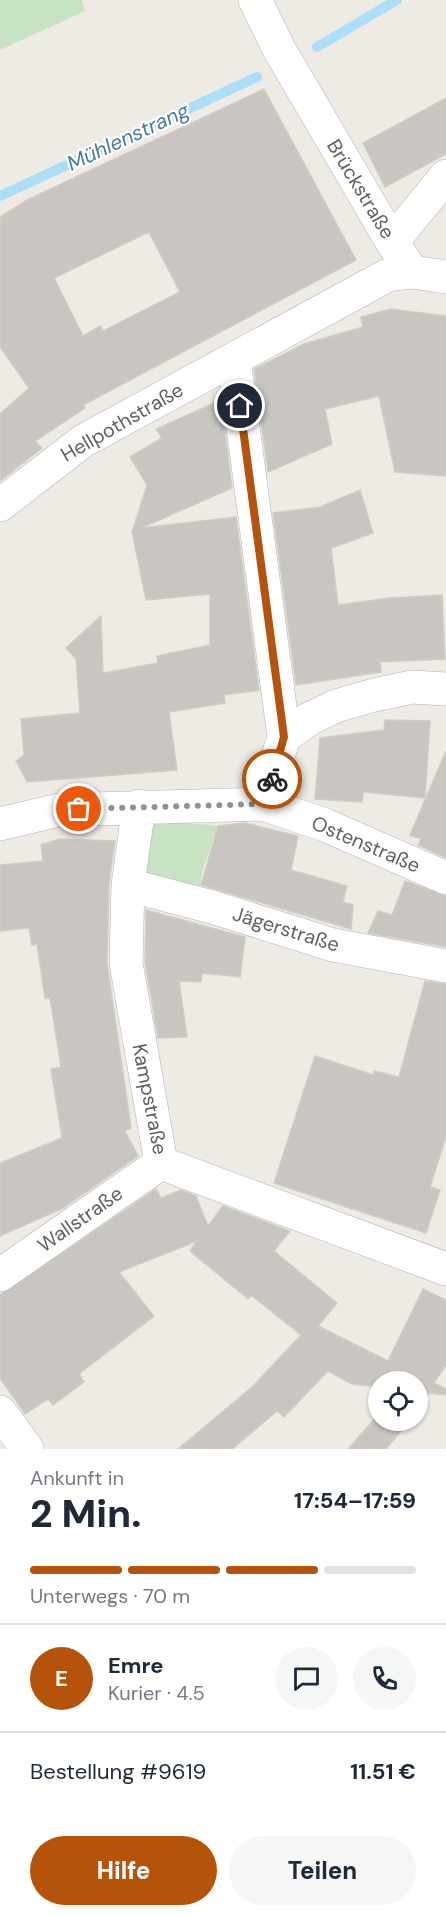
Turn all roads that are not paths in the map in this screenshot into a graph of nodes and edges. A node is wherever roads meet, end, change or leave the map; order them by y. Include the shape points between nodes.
1 (255, 0) edge
2 (446, 176) edge
3 (392, 242) junction
4 (412, 272) junction
5 (446, 277) edge
6 (234, 358) junction
7 (0, 506) edge
8 (446, 689) edge
9 (284, 737) junction
10 (263, 804) junction
11 (139, 806) junction
12 (0, 824) edge
13 (446, 878) edge
14 (128, 885) junction
15 (446, 966) edge
16 (161, 1163) junction
17 (446, 1269) edge
18 (0, 1275) edge
19 (0, 1413) edge
20 (27, 1449) edge

1 - 3 street, Brückstraße
2 - 3 street
3 - 4 street, Brückstraße
4 - 5 street
4 - 6 street, Hellpothstraße via 388,275
6 - 7 street, Hellpothstraße via 83,441
6 - 9 street
8 - 9 street via 412,687 336,706
9 - 10 street
10 - 11 street, Ostenstraße
10 - 13 street, Ostenstraße via 325,825
11 - 12 street, Ostenstraße via 59,810
11 - 14 street, Kampstraße
14 - 15 street, Jägerstraße via 333,945
14 - 16 street, Kampstraße via 126,963
16 - 17 street, Kampstraße
16 - 18 street, Wallstraße
19 - 20 street

